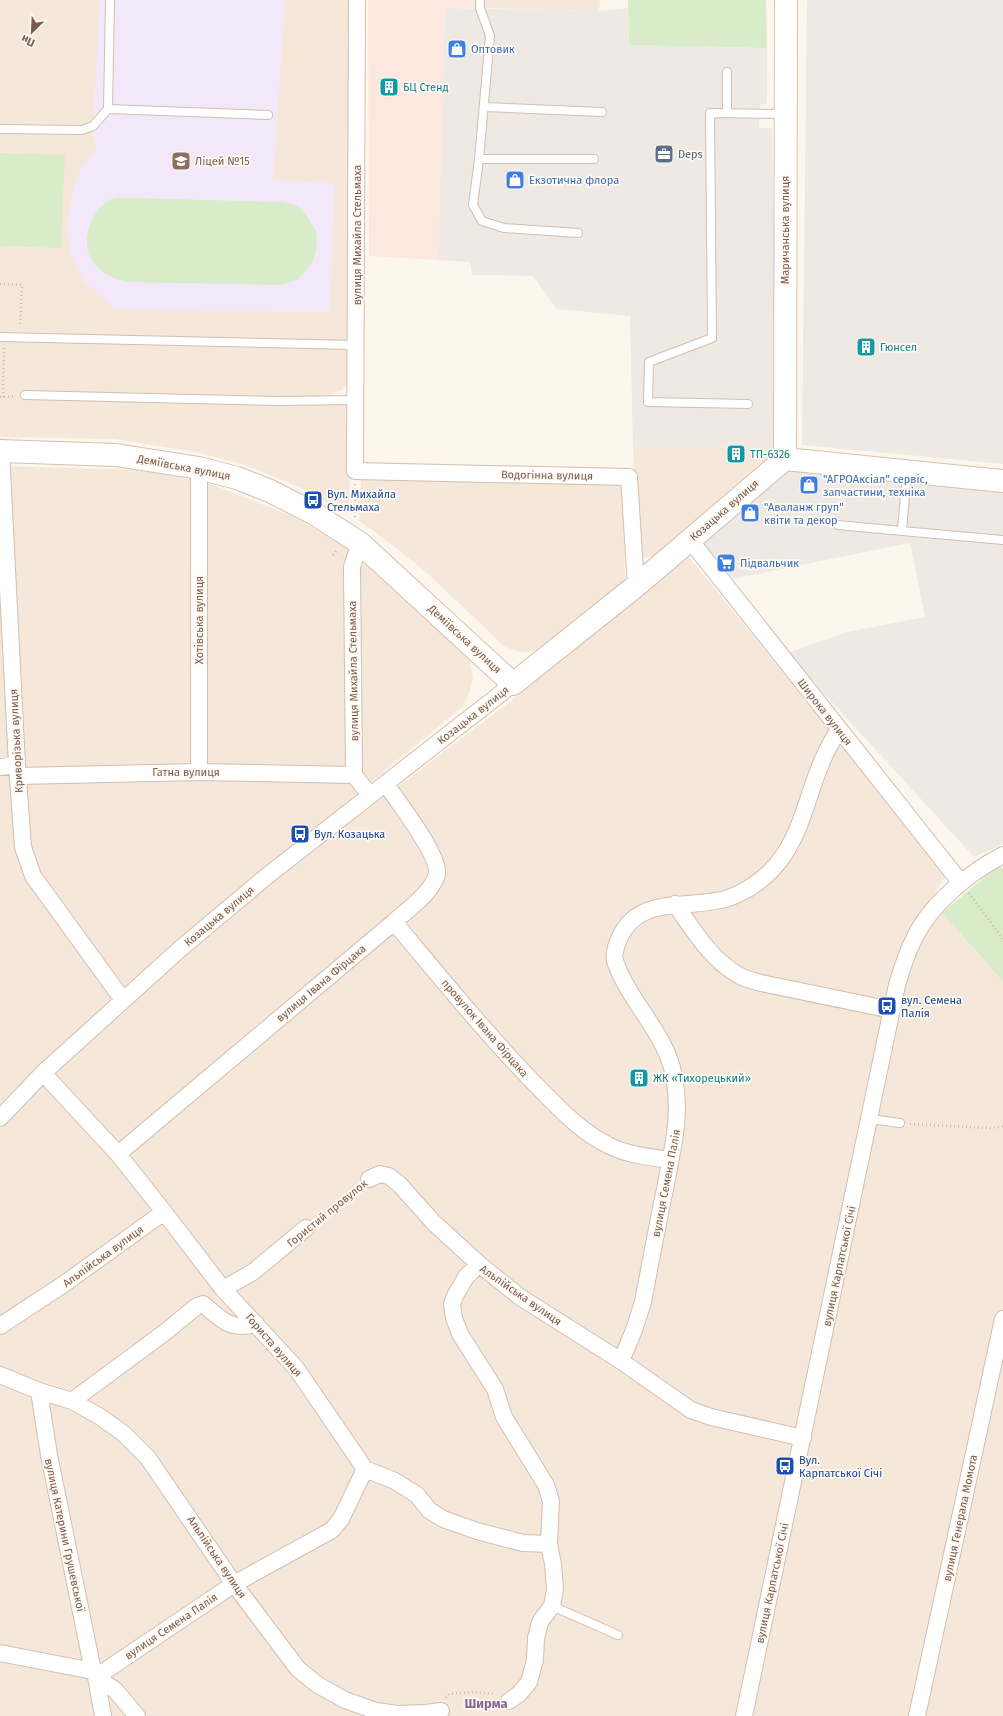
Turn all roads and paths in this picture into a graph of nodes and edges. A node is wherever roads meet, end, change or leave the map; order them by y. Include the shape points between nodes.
1 (110, 0) edge
2 (357, 0) edge
3 (480, 0) edge
4 (786, 0) edge
5 (726, 72) dead end
6 (484, 107) junction
7 (108, 109) junction
8 (602, 112) dead end
9 (727, 113) junction
10 (785, 114) junction
11 (268, 115) dead end
12 (0, 129) edge
13 (480, 159) junction
14 (594, 160) dead end
15 (578, 233) dead end
16 (0, 284) edge
17 (2, 337) edge
18 (19, 338) junction
19 (356, 345) junction
20 (25, 395) dead end
21 (0, 397) edge
22 (356, 400) junction
23 (748, 404) dead end
24 (0, 451) edge
25 (785, 459) junction
26 (199, 468) junction
27 (355, 471) junction
28 (907, 472) junction
29 (1003, 481) edge
30 (355, 521) dead end
31 (838, 525) dead end
32 (902, 531) junction
33 (690, 540) junction
34 (1003, 540) edge
35 (360, 543) junction
36 (636, 586) junction
37 (513, 684) junction
38 (839, 730) junction
39 (0, 767) edge
40 (17, 770) junction
41 (200, 772) junction
42 (354, 775) junction
43 (386, 784) junction
44 (370, 795) junction
45 (1003, 854) edge
46 (962, 883) junction
47 (675, 904) junction
48 (394, 922) junction
49 (1003, 939) edge
50 (123, 1000) junction
51 (892, 1010) junction
52 (42, 1073) junction
53 (2, 1113) edge
54 (870, 1119) junction
55 (900, 1123) joint
56 (1003, 1126) edge
57 (118, 1154) junction
58 (670, 1160) junction
59 (369, 1179) joint
60 (164, 1212) junction
61 (306, 1228) joint
62 (479, 1264) junction
63 (223, 1289) junction
64 (256, 1324) junction
65 (0, 1326) edge
66 (1002, 1327) edge
67 (621, 1361) junction
68 (0, 1375) edge
69 (39, 1391) junction
70 (72, 1401) junction
71 (803, 1438) junction
72 (365, 1469) junction
73 (549, 1544) junction
74 (234, 1584) junction
75 (552, 1606) junction
76 (618, 1635) dead end
77 (0, 1652) edge
78 (95, 1674) junction
79 (509, 1701) joint
80 (433, 1712) joint
81 (398, 1715) edge
82 (103, 1716) edge
83 (137, 1716) edge
84 (744, 1716) edge
85 (917, 1716) edge

1 - 7 lane
2 - 19 street, вулиця Михайла Стельмаха
3 - 6 lane via 480,8 490,36
4 - 10 street, Маричанська вулиця
5 - 9 lane
6 - 8 lane
6 - 13 lane
7 - 11 lane
7 - 12 lane via 93,126 82,130
9 - 10 lane
9 - 23 lane via 710,113 712,338 649,362 648,402
10 - 25 street, Маричанська вулиця
13 - 14 lane
13 - 15 lane via 473,205 482,221 504,228
16 - 18 path via 22,285
17 - 18 lane
17 - 21 path via 3,397
18 - 19 lane
19 - 22 street, вулиця Михайла Стельмаха
20 - 22 lane via 278,401
22 - 27 street, вулиця Михайла Стельмаха
24 - 26 street, Деміївська вулиця via 116,455
24 - 40 street, Криворізька вулиця
25 - 28 street
25 - 33 street, Козацька вулиця
26 - 35 street, Деміївська вулиця via 237,478 270,491 313,513
26 - 41 street, Хотівська вулиця
27 - 30 path
27 - 36 street, Водогінна вулиця via 629,477
28 - 29 street
28 - 32 lane
31 - 32 lane
32 - 34 lane
33 - 36 street, Козацька вулиця
33 - 38 street, Широка вулиця
35 - 37 street, Деміївська вулиця
35 - 42 street, вулиця Михайла Стельмаха via 352,566
36 - 37 street, Козацька вулиця
37 - 43 street, Козацька вулиця
38 - 46 street, Широка вулиця
38 - 47 street, вулиця Семена Палія via 824,757 792,842 779,863 766,876 736,895 703,904
39 - 40 street, Гатна вулиця
40 - 41 street, Гатна вулиця
40 - 50 street, Криворізька вулиця via 23,847 33,876
41 - 42 street, Гатна вулиця
42 - 44 street
43 - 44 street, Козацька вулиця
43 - 48 street, вулиця Івана Фірцака via 418,831 432,856 437,873 425,894
44 - 50 street, Козацька вулиця via 267,876
45 - 46 street, вулиця Карпатської Січі
46 - 49 path
46 - 51 street, вулиця Карпатської Січі via 929,914 914,938 904,961
47 - 51 street via 708,951 740,977 760,984
47 - 58 street, вулиця Семена Палія via 638,915 625,930 614,960 665,1048 674,1074 677,1128
48 - 57 street, вулиця Івана Фірцака
48 - 58 street, провулок Івана Фірцака via 506,1055 586,1132 608,1145 633,1154
50 - 52 street, Козацька вулиця
51 - 54 street, вулиця Карпатської Січі
52 - 53 street, Козацька вулиця
52 - 57 street, Гориста вулиця
54 - 55 lane
54 - 71 street, вулиця Карпатської Січі
55 - 56 path via 990,1128
57 - 60 street, Гориста вулиця
58 - 67 street, вулиця Семена Палія via 643,1302
59 - 61 path, Гористий провулок
59 - 62 street, Гористий провулок via 380,1174 389,1176 434,1223
60 - 63 street, Гориста вулиця
60 - 65 street, Альпійська вулиця via 64,1284
61 - 63 street, Гористий провулок via 253,1272
62 - 67 street, Альпійська вулиця via 520,1297
62 - 73 street, Альпійська вулиця via 466,1277 456,1294 452,1304 454,1318 460,1334 496,1389 504,1417 546,1485 551,1501
63 - 64 street, Гориста вулиця
64 - 70 street via 244,1327 233,1325 225,1322 203,1304 197,1306
64 - 72 street, Гориста вулиця via 296,1368
66 - 85 street, вулиця Генерала Момота
67 - 71 street, Альпійська вулиця via 691,1410
68 - 69 street, Альпійська вулиця
69 - 70 street, Альпійська вулиця
69 - 78 street, вулиця Катерини Грушевської via 49,1455
70 - 74 street, Альпійська вулиця via 123,1433 148,1458
71 - 84 street, вулиця Карпатської Січі
72 - 73 street via 401,1484 443,1519 522,1543
72 - 74 street, вулиця Семена Палія via 341,1519 332,1530
73 - 75 street, Альпійська вулиця via 555,1589
74 - 78 street, вулиця Семена Палія
74 - 81 street, Альпійська вулиця via 298,1669 318,1686 345,1700 376,1711
75 - 76 lane
75 - 79 street, Альпійська вулиця via 540,1622 529,1682
77 - 78 street
78 - 82 street, вулиця Катерини Грушевської
78 - 83 street via 114,1690
79 - 80 path via 495,1694 449,1694
80 - 81 street, Альпійська вулиця

